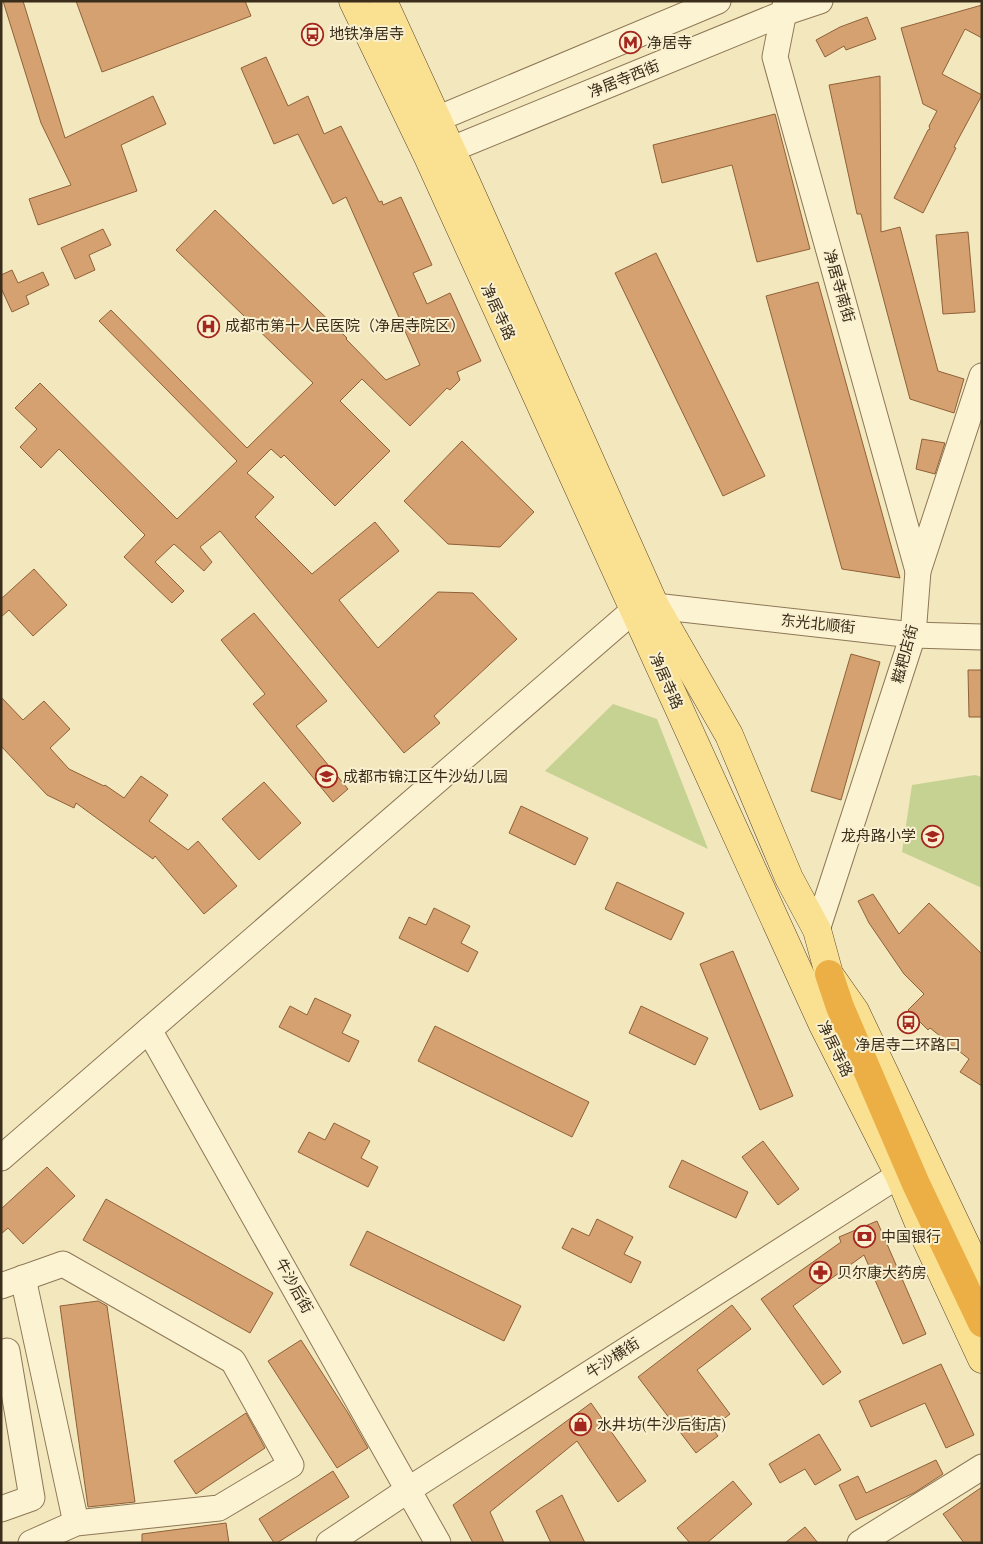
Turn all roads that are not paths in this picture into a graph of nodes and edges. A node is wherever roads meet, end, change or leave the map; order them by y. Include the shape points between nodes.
1 (353, 1) edge
2 (383, 1) edge
3 (718, 1) edge
4 (820, 1) edge
5 (785, 7) edge
6 (426, 124) junction
7 (440, 153) junction
8 (982, 376) edge
9 (918, 571) junction
10 (644, 608) junction
11 (913, 635) junction
12 (982, 637) edge
13 (817, 930) junction
14 (829, 974) junction
15 (149, 1030) junction
16 (1, 1158) edge
17 (899, 1175) junction
18 (982, 1278) edge
19 (12, 1282) edge
20 (982, 1324) edge
21 (7, 1351) dead end
22 (982, 1359) edge
23 (982, 1467) edge
24 (408, 1490) junction
25 (1, 1509) edge
26 (76, 1523) junction
27 (31, 1543) edge
28 (329, 1543) edge
29 (438, 1543) edge
30 (860, 1543) edge

1 - 6 main road, 净居寺路
2 - 6 main road, 净居寺路
3 - 6 street
4 - 5 street, 净居寺西街
5 - 7 street, 净居寺西街
5 - 9 street, 净居寺南街 via 775,57
6 - 7 main road, 净居寺路
7 - 10 main road, 净居寺路
8 - 9 street, 糍粑店街
9 - 11 street, 糍粑店街
10 - 11 street, 东光北顺街
10 - 13 main road, 净居寺路 via 730,735 789,878
10 - 15 street
10 - 17 main road, 净居寺路 via 823,1026
11 - 12 street, 东光北顺街
11 - 13 street, 糍粑店街
13 - 14 main road, 净居寺路
14 - 18 main road, 净居寺路 via 855,1011
14 - 20 highway via 840,1007 939,1234
15 - 16 street
15 - 24 street, 牛沙后街
17 - 22 main road, 净居寺路
17 - 24 street, 牛沙横街
19 - 26 street
19 - 26 street via 63,1264 233,1361 291,1465 219,1508
21 - 25 street via 32,1498
23 - 30 street
24 - 28 street, 牛沙横街
24 - 29 street, 牛沙后街
26 - 27 street

